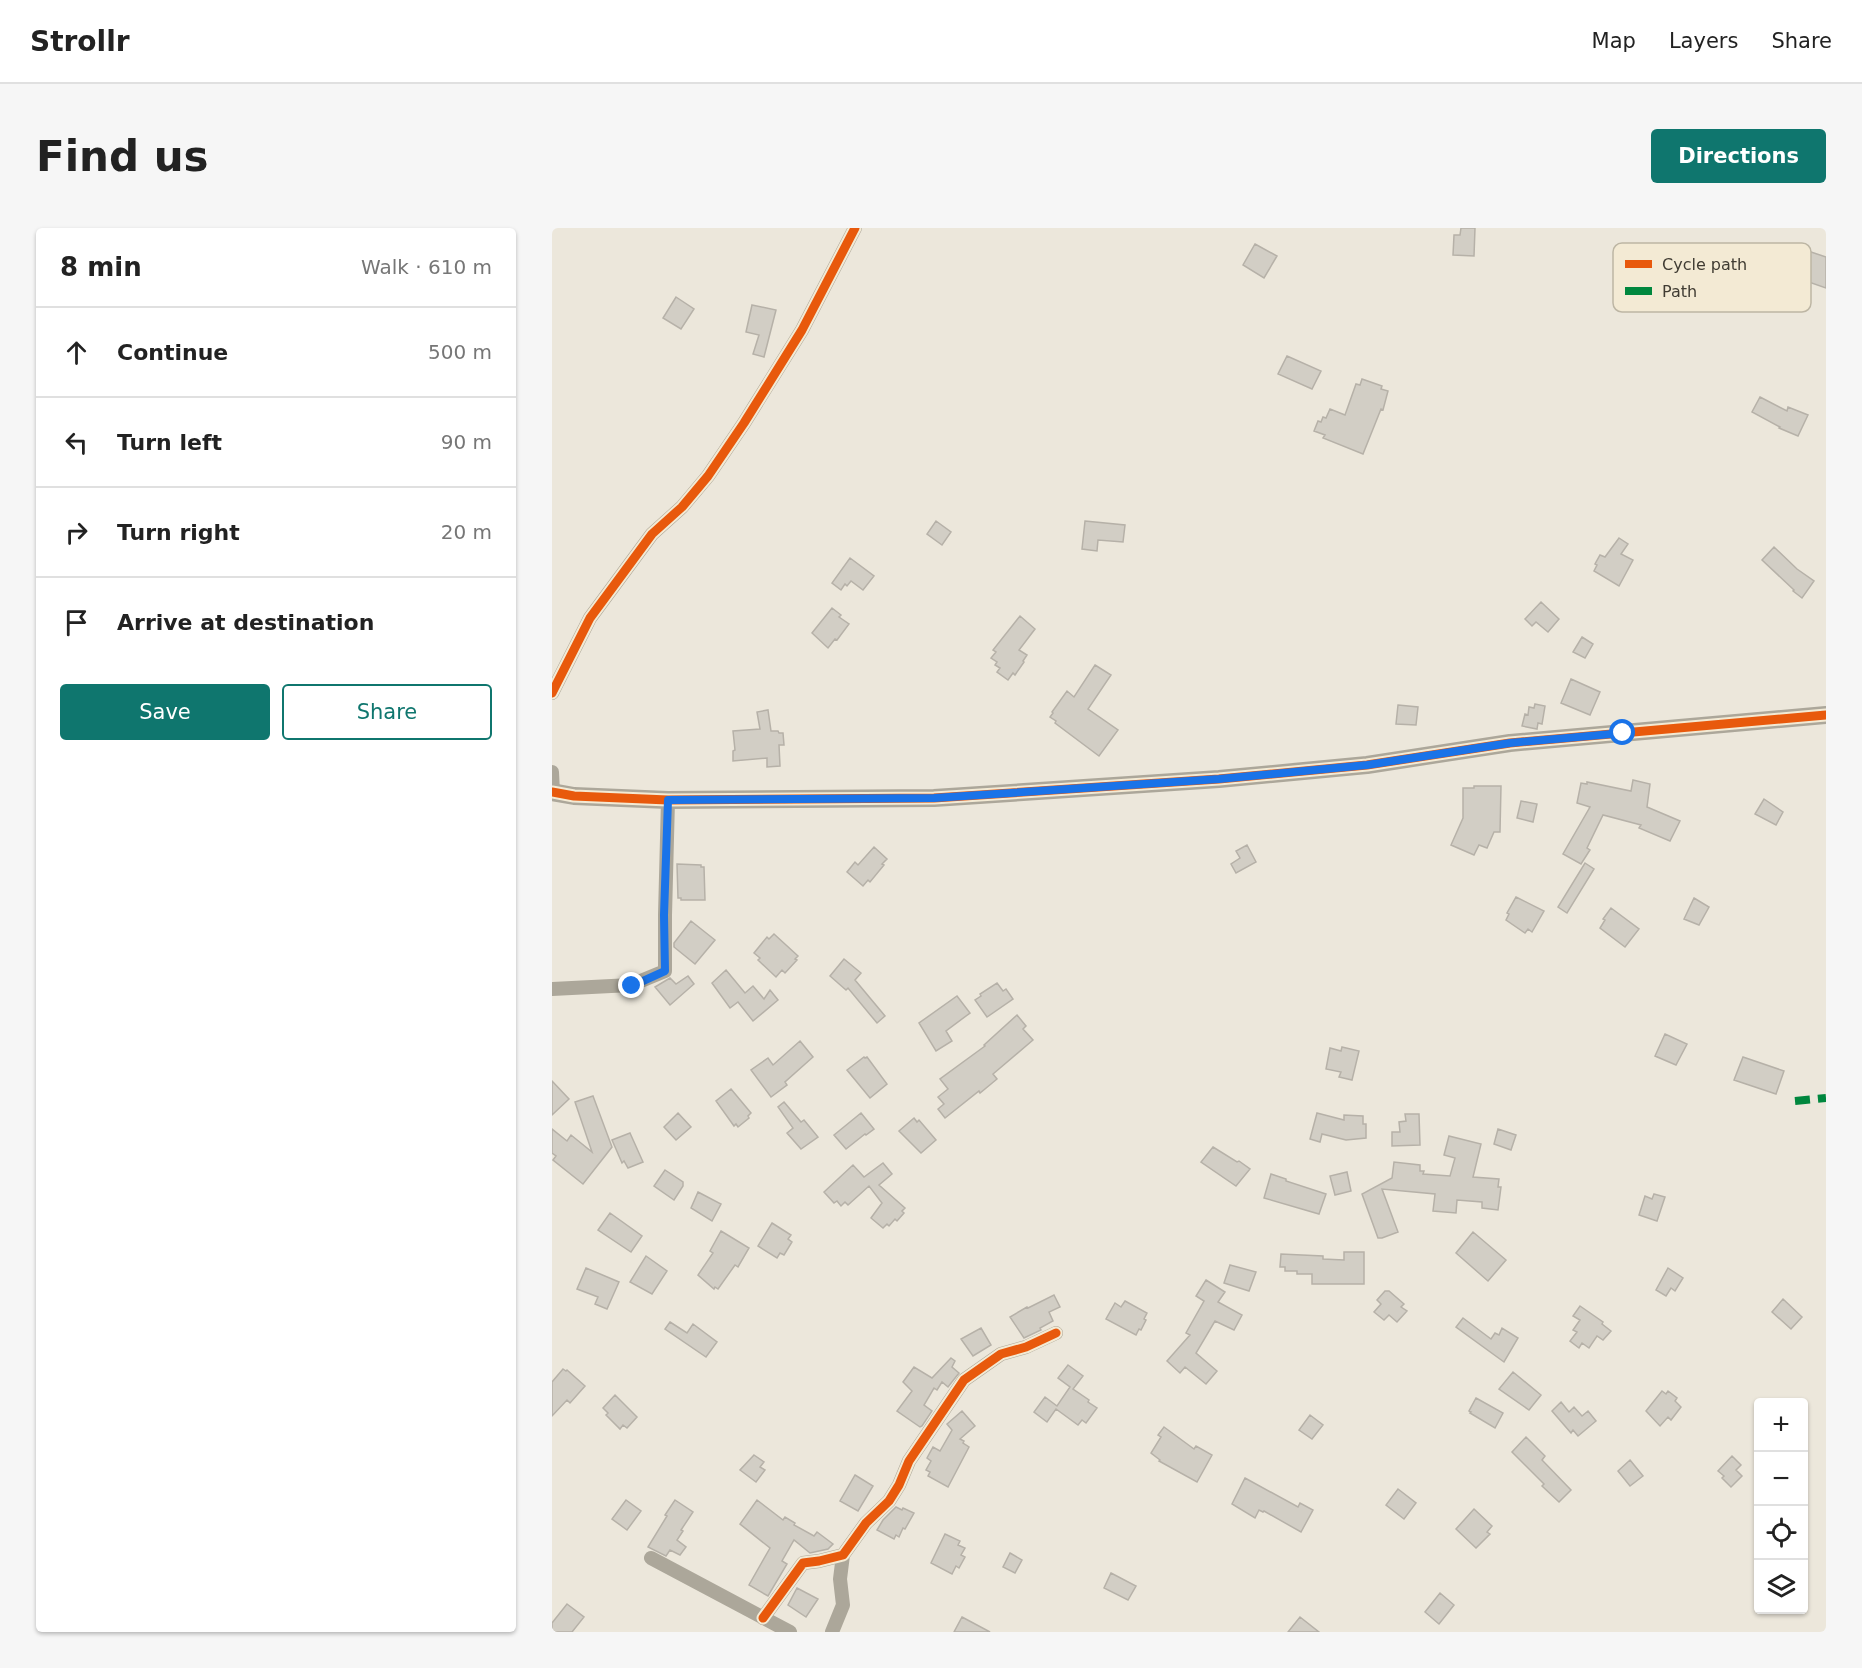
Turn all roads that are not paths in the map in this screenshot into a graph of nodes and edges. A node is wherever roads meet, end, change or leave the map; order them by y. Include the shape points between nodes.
1 (855, 228) edge
2 (552, 693) edge
3 (1826, 716) edge
4 (552, 772) edge
5 (553, 792) edge
6 (668, 800) junction
7 (552, 989) edge
8 (1056, 1333) dead end
9 (843, 1555) junction
10 (651, 1558) dead end
11 (764, 1618) junction
12 (790, 1632) edge
13 (832, 1632) edge

1 - 2 street via 802,330 744,423 708,476 652,534 590,618
3 - 6 street via 1510,743 1367,765 1207,780 934,798
4 - 5 street
5 - 6 street
6 - 7 street via 665,971 632,986
8 - 9 street via 1001,1354 964,1380 909,1461 889,1501 866,1523
9 - 11 street via 803,1563
9 - 13 street via 843,1605
10 - 11 street
11 - 12 street

